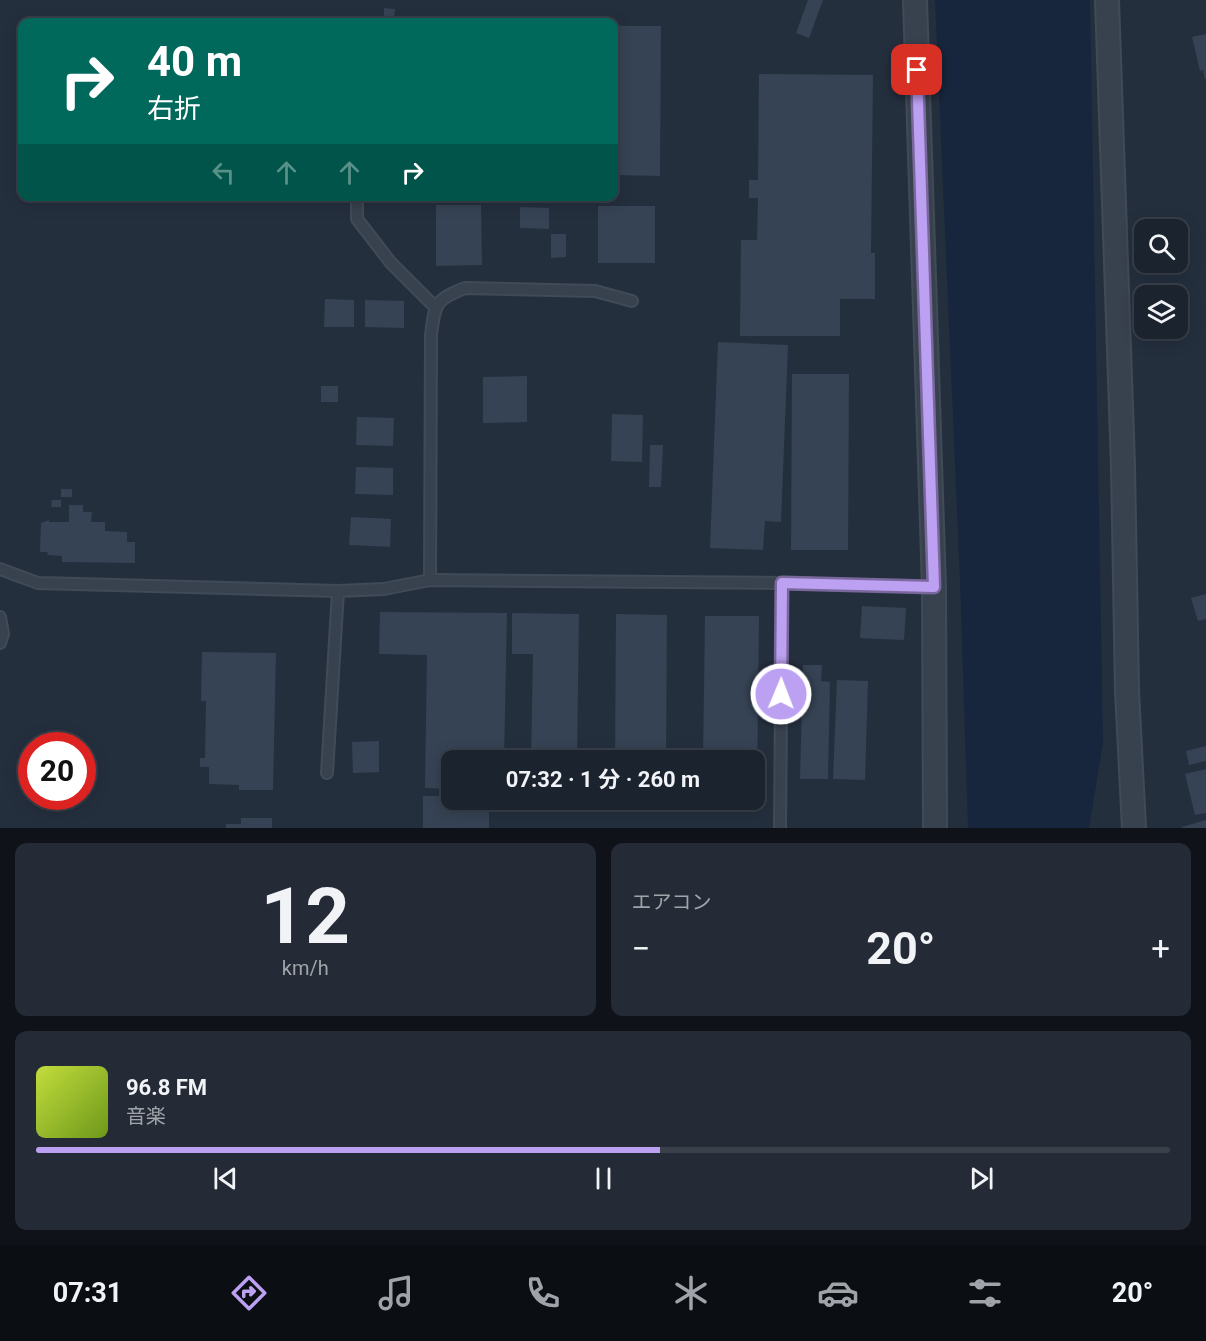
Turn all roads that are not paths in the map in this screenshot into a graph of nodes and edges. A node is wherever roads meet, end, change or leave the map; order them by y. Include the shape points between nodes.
1 (915, 0) edge
2 (1107, 0) edge
3 (357, 201) edge
4 (632, 301) dead end
5 (435, 307) junction
6 (0, 569) edge
7 (430, 580) junction
8 (782, 583) junction
9 (934, 587) junction
10 (338, 591) junction
11 (0, 617) edge
12 (0, 644) edge
13 (327, 773) dead end
14 (780, 828) edge
15 (935, 828) edge
16 (1134, 828) edge

1 - 9 street
2 - 16 street
3 - 5 lane via 357,219
4 - 5 lane via 595,291 465,288 447,295
5 - 7 lane via 431,335
6 - 10 lane via 38,583
7 - 8 lane
7 - 10 lane via 384,590
8 - 9 lane
8 - 14 lane
9 - 15 street
10 - 13 lane
11 - 12 lane

